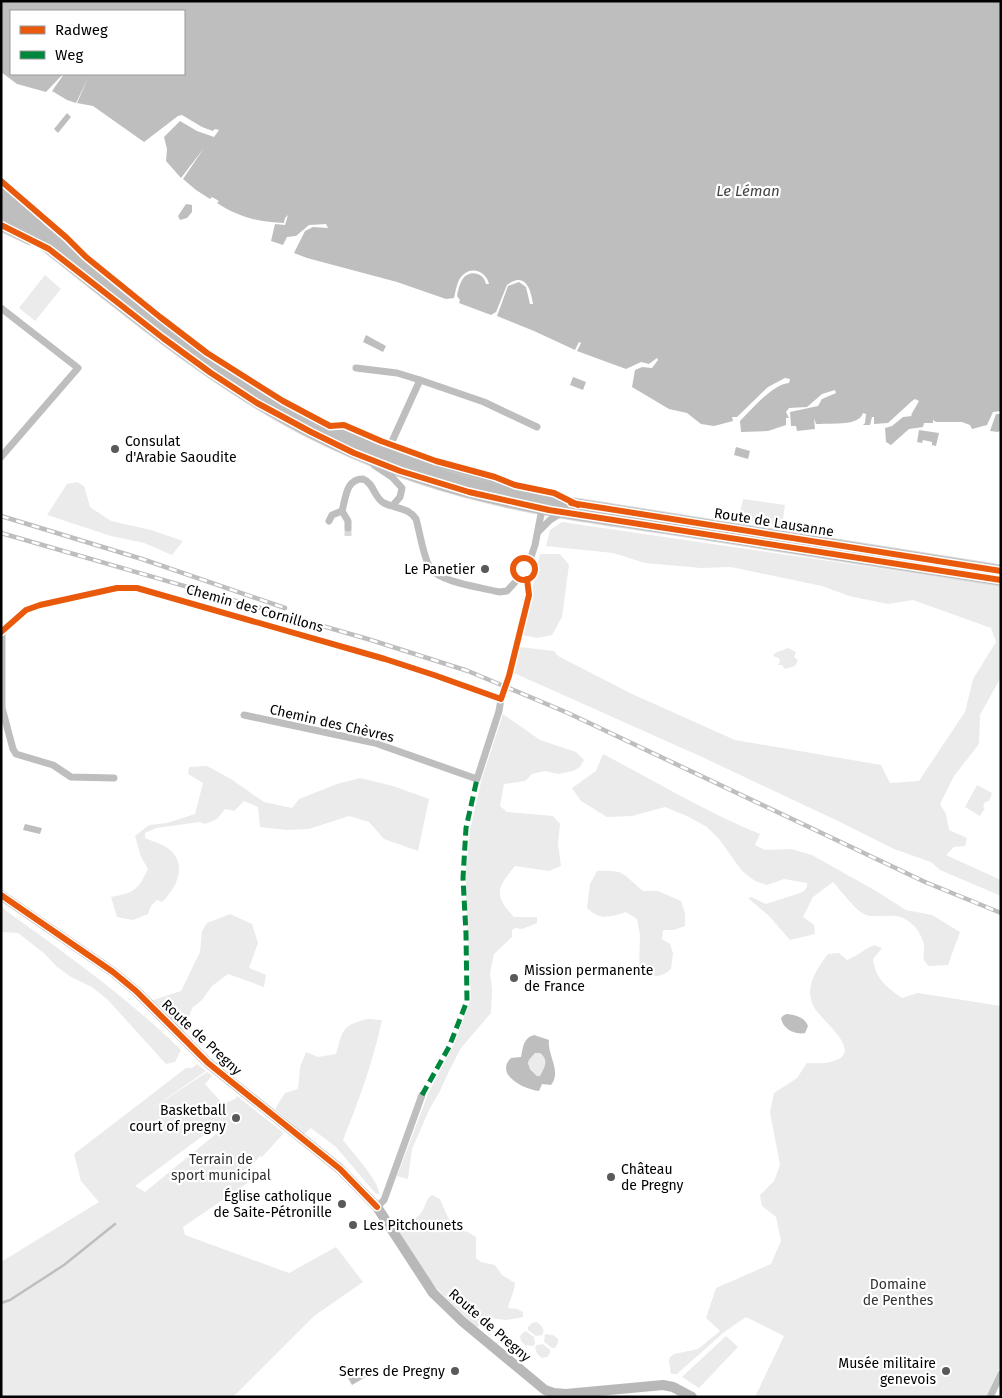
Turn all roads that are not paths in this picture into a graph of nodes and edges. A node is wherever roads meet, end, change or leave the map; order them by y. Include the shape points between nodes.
1 (1, 186) edge
2 (1, 199) edge
3 (1, 211) edge
4 (1, 225) edge
5 (50, 237) junction
6 (49, 249) junction
7 (1, 308) edge
8 (356, 368) dead end
9 (420, 380) junction
10 (538, 427) dead end
11 (330, 432) junction
12 (389, 448) junction
13 (354, 453) junction
14 (1, 457) edge
15 (518, 495) junction
16 (543, 504) junction
17 (393, 505) junction
18 (342, 511) junction
19 (564, 512) junction
20 (328, 521) dead end
21 (348, 528) tunnel mouth
22 (538, 532) junction
23 (530, 560) junction
24 (1001, 570) edge
25 (523, 579) junction
26 (1001, 580) edge
27 (2, 631) edge
28 (509, 676) tunnel mouth
29 (502, 697) joint
30 (244, 715) dead end
31 (114, 778) dead end
32 (1, 895) edge
33 (422, 1096) dead end
34 (377, 1207) junction
35 (1001, 1374) edge
36 (558, 1395) edge
37 (692, 1397) edge
38 (990, 1397) edge

1 - 5 main road via 26,207
2 - 5 main road, Route de Lausanne
3 - 6 main road, Route de Lausanne
4 - 6 main road
5 - 11 main road, Route de Lausanne via 205,358 259,394
6 - 13 main road, Route de Lausanne via 225,382 283,418
7 - 14 street via 78,368
8 - 9 street via 397,373
9 - 10 street via 484,402
9 - 12 street
11 - 12 street, Route de Lausanne via 343,429
11 - 15 main road, Route de Lausanne via 421,469
12 - 15 street, Route de Lausanne via 496,481
13 - 16 main road, Route de Lausanne via 452,488
13 - 17 street via 392,477 402,488
15 - 16 main road, Route de Lausanne
16 - 19 main road, Route de Lausanne
16 - 22 street
16 - 24 main road, Route de Lausanne
17 - 18 street via 383,503 370,483 359,479 350,482
17 - 25 street via 407,510 416,519 427,561 436,574 499,592 507,591
18 - 20 street via 332,515
18 - 21 street
19 - 22 street
19 - 26 main road, Route de Lausanne
22 - 23 street
23 - 25 street via 534,572
23 - 25 street via 522,558 515,563 514,573
25 - 28 street via 529,595
27 - 29 street, Chemin des Cornillons via 26,610 40,604 117,588 137,588
27 - 31 street via 2,708 16,754 53,765 71,778
29 - 30 street, Chemin des Chèvres via 477,779 374,743
32 - 34 street, Route de Pregny via 136,991 208,1063 329,1160
33 - 34 street via 384,1200
34 - 36 street, Route de Pregny via 433,1293 538,1384
35 - 38 street
36 - 37 street, Route de Pregny via 663,1385

